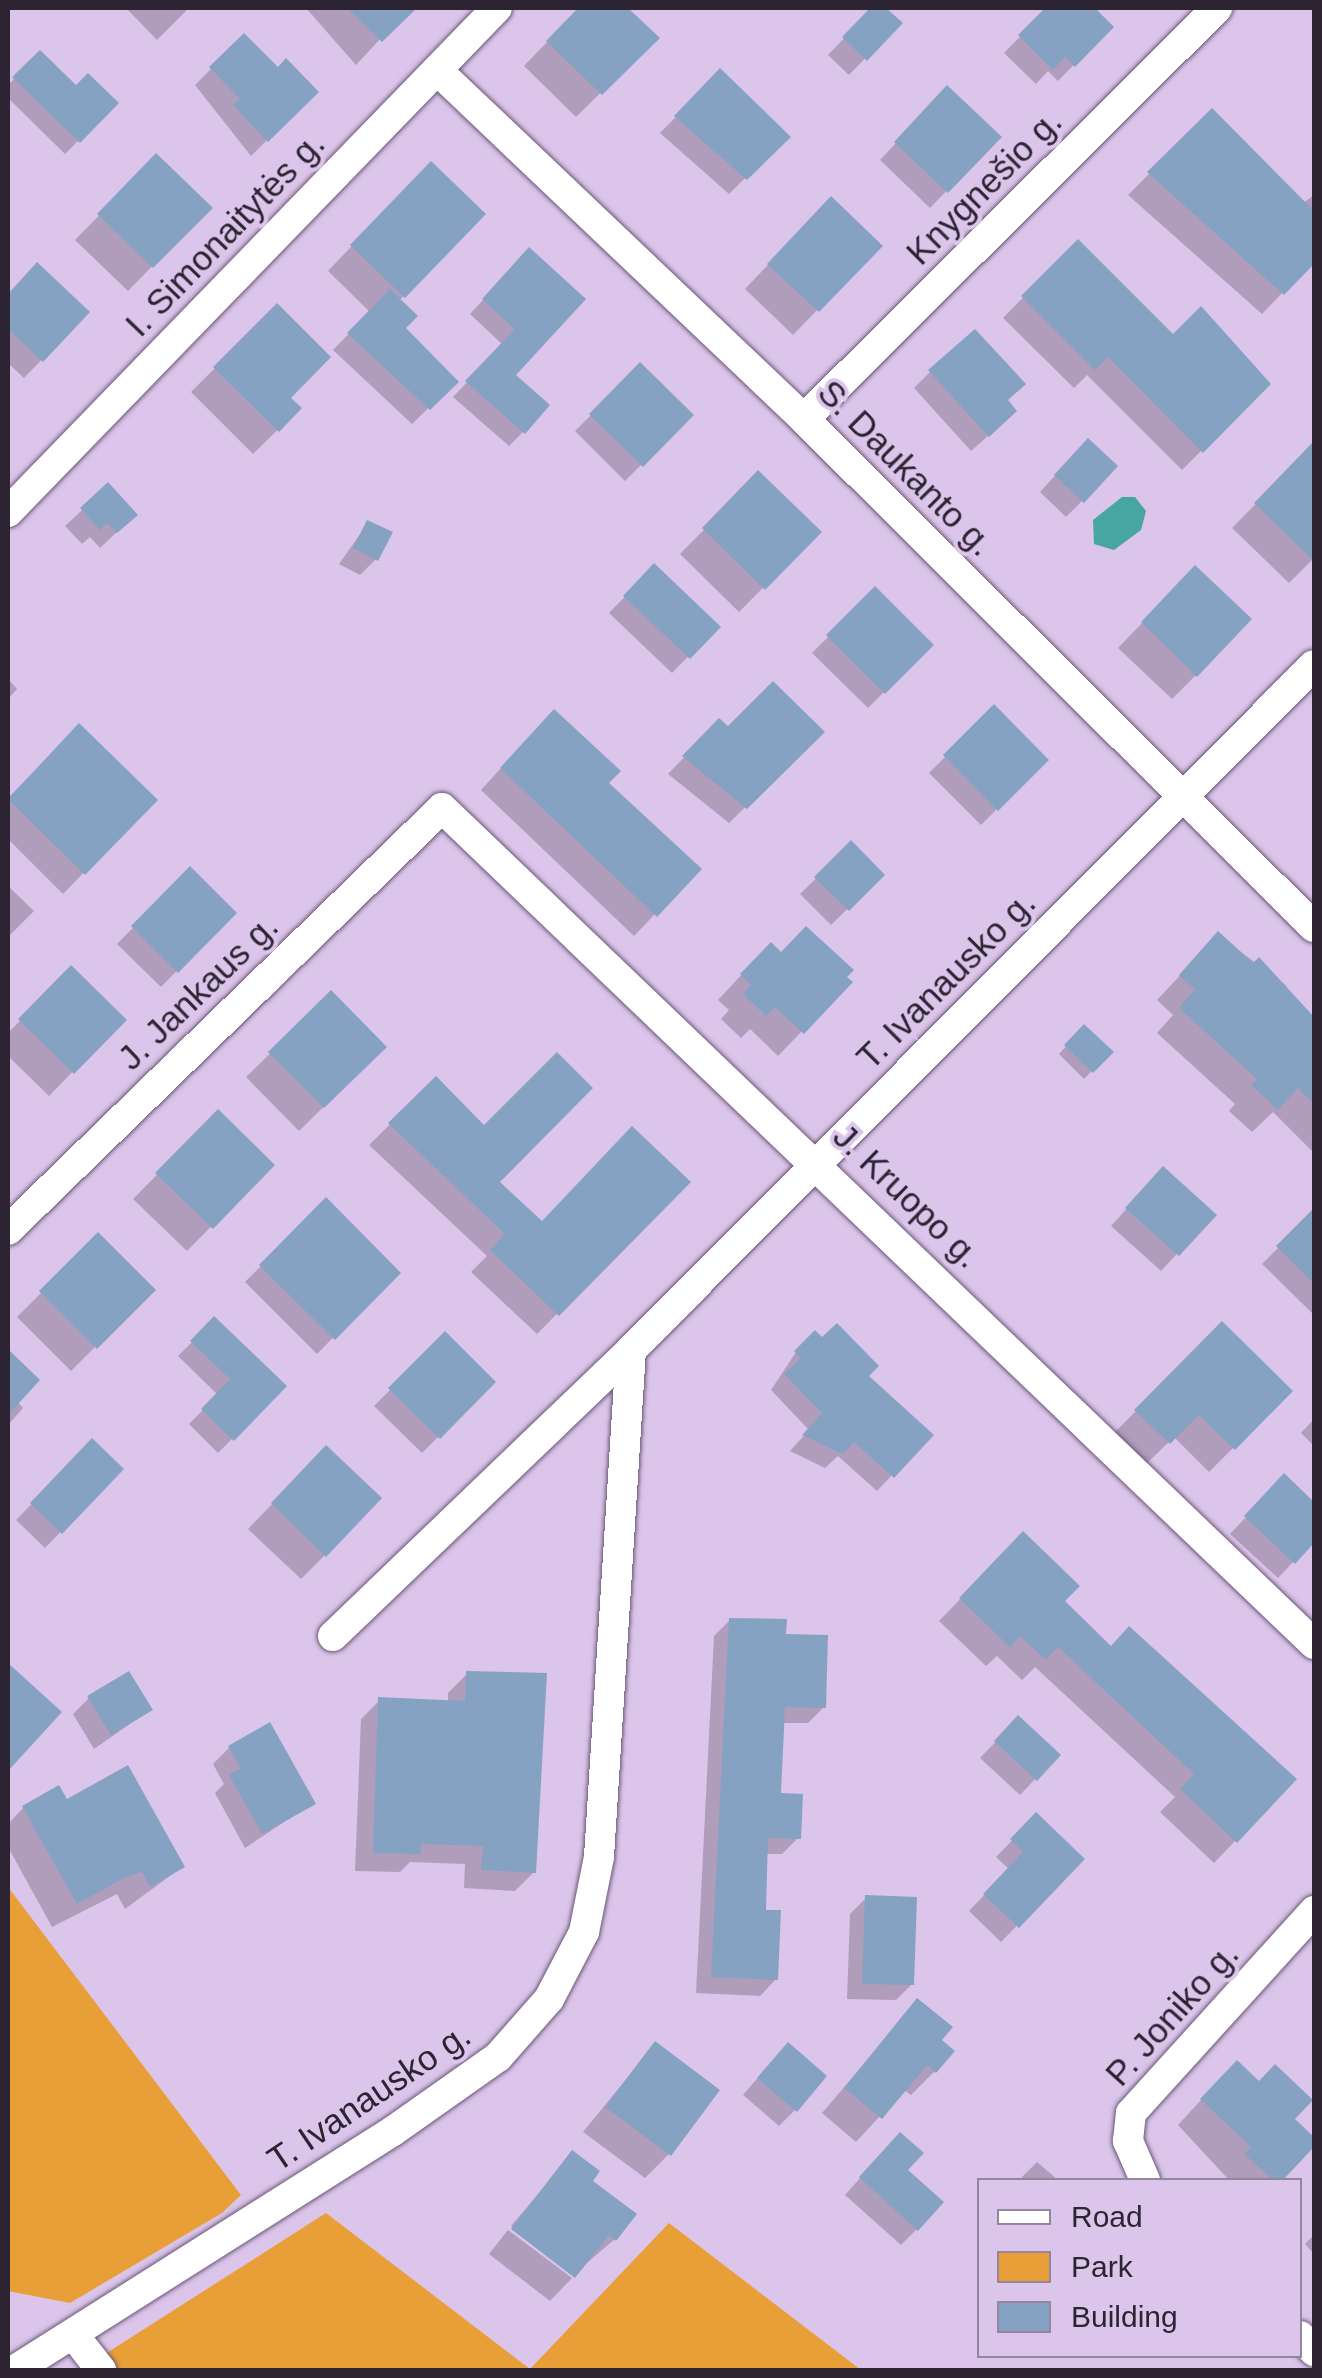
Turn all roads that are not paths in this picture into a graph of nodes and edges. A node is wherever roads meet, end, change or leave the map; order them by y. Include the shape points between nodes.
1 (497, 8) edge
2 (1217, 8) edge
3 (437, 70) junction
4 (804, 419) junction
5 (8, 512) edge
6 (1314, 665) edge
7 (1184, 796) junction
8 (442, 808) joint
9 (1314, 927) edge
10 (816, 1161) junction
11 (8, 1230) edge
12 (630, 1350) junction
13 (333, 1636) dead end
14 (1314, 1644) edge
15 (1314, 1911) edge
16 (1144, 2178) edge
17 (76, 2338) junction
18 (16, 2370) edge
19 (101, 2370) edge

1 - 3 street, I. Simonaitytės g.
2 - 4 street, Knygnešio g.
3 - 4 street, S. Daukanto g.
3 - 5 street, I. Simonaitytės g.
4 - 7 street, S. Daukanto g.
6 - 7 street, T. Ivanausko g.
7 - 9 street, S. Daukanto g.
7 - 10 street, T. Ivanausko g.
8 - 10 street, J. Kruopo g.
8 - 11 street, J. Jankaus g.
10 - 12 street, T. Ivanausko g.
10 - 14 street, J. Kruopo g.
12 - 13 street, T. Ivanausko g.
12 - 17 street, T. Ivanausko g. via 599,1857 584,1932 549,1999 498,2056
15 - 16 street, P. Joniko g. via 1131,2113 1128,2140
17 - 18 street, T. Ivanausko g.
17 - 19 street

